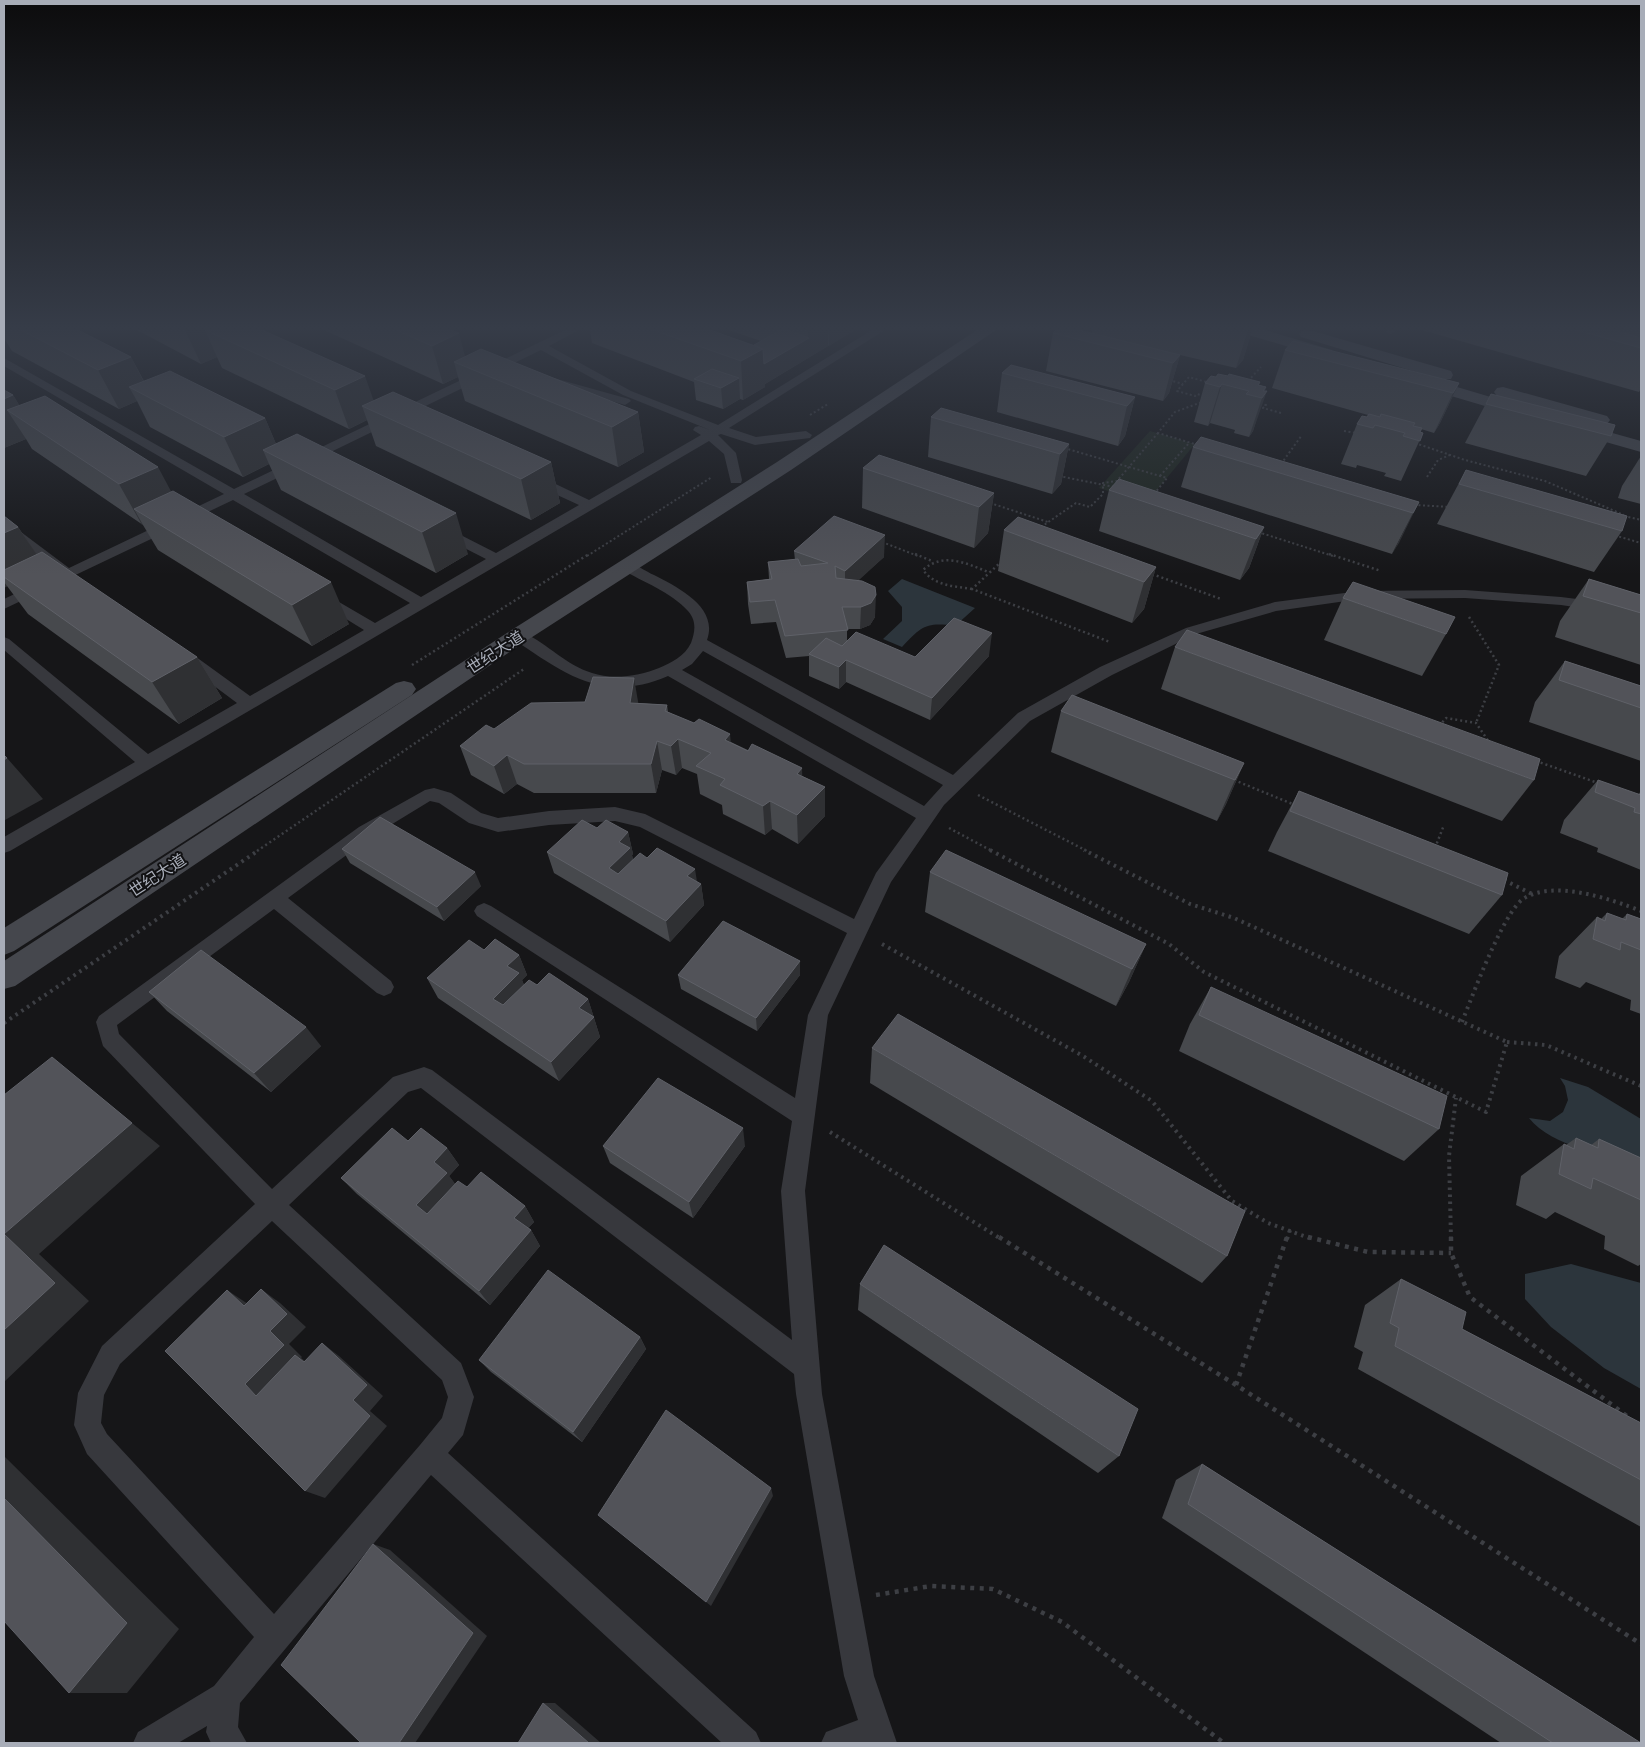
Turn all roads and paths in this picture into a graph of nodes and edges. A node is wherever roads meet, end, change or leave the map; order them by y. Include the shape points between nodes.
1 (91, 412) edge
2 (395, 412) edge
3 (656, 412) edge
4 (668, 412) edge
5 (747, 412) edge
6 (816, 412) edge
7 (842, 412) edge
8 (866, 412) edge
9 (1176, 412) edge
10 (1276, 412) edge
11 (1522, 412) edge
12 (1571, 412) edge
13 (392, 413) junction
14 (1281, 413) dead end
15 (414, 423) edge
16 (1344, 431) dead end
17 (714, 432) junction
18 (1641, 432) edge
19 (1363, 433) dead end
20 (1158, 434) junction
21 (806, 435) junction
22 (1302, 435) dead end
23 (771, 439) junction
24 (1189, 442) junction
25 (1413, 442) dead end
26 (1206, 447) edge
27 (1641, 447) edge
28 (1063, 448) edge
29 (285, 452) edge
30 (1450, 455) junction
31 (302, 461) junction
32 (1128, 467) junction
33 (1278, 468) edge
34 (319, 470) edge
35 (519, 472) edge
36 (734, 472) junction
37 (1058, 475) edge
38 (1160, 476) junction
39 (1427, 477) dead end
40 (1104, 483) junction
41 (1122, 489) edge
42 (233, 494) junction
43 (1150, 498) edge
44 (984, 501) edge
45 (1406, 504) edge
46 (589, 505) junction
47 (1456, 508) dead end
48 (1624, 515) junction
49 (186, 517) junction
50 (1641, 520) edge
51 (1049, 522) junction
52 (1622, 522) edge
53 (4, 526) edge
54 (202, 526) edge
55 (434, 528) edge
56 (1620, 529) edge
57 (1252, 530) edge
58 (1034, 532) edge
59 (879, 541) edge
60 (1641, 543) edge
61 (1008, 555) edge
62 (496, 559) junction
63 (932, 562) junction
64 (626, 566) junction
65 (1382, 571) dead end
66 (988, 572) junction
67 (1146, 572) edge
68 (69, 573) junction
69 (85, 584) edge
70 (972, 589) junction
71 (309, 590) edge
72 (1456, 594) junction
73 (421, 603) junction
74 (4, 605) edge
75 (1257, 612) junction
76 (1641, 612) edge
77 (375, 630) junction
78 (518, 636) junction
79 (4, 642) edge
80 (700, 643) junction
81 (179, 652) edge
82 (546, 654) junction
83 (1142, 654) junction
84 (410, 666) dead end
85 (669, 670) junction
86 (249, 703) junction
87 (1476, 723) junction
88 (1436, 730) edge
89 (1489, 743) junction
90 (1495, 746) edge
91 (1487, 750) edge
92 (1529, 758) edge
93 (147, 763) junction
94 (1230, 779) edge
95 (955, 784) junction
96 (1604, 785) edge
97 (1303, 809) edge
98 (926, 815) junction
99 (1444, 825) dead end
100 (4, 846) edge
101 (1435, 849) junction
102 (1444, 853) edge
103 (1432, 855) edge
104 (1503, 879) edge
105 (1535, 895) junction
106 (274, 898) junction
107 (484, 911) dead end
108 (1641, 911) edge
109 (858, 930) junction
110 (4, 943) edge
111 (4, 976) edge
112 (384, 988) dead end
113 (1462, 1022) junction
114 (4, 1023) edge
115 (1507, 1042) junction
116 (1641, 1086) edge
117 (1456, 1098) junction
118 (804, 1116) junction
119 (272, 1205) junction
120 (1290, 1230) junction
121 (1450, 1253) junction
122 (806, 1368) junction
123 (1236, 1385) junction
124 (1635, 1421) edge
125 (430, 1455) junction
126 (845, 1600) junction
127 (274, 1637) junction
128 (1641, 1644) edge
129 (225, 1697) junction
130 (878, 1736) edge
131 (149, 1743) edge
132 (231, 1743) edge
133 (745, 1743) edge
134 (837, 1743) edge
135 (1224, 1743) edge

1 - 42 lane
2 - 13 lane
3 - 17 lane
4 - 17 lane
5 - 17 lane
6 - 23 path
7 - 21 street, 世纪大道
8 - 64 street, 世纪大道
9 - 20 path
10 - 14 path
11 - 27 street
12 - 18 street
13 - 15 lane
13 - 31 lane
16 - 19 path
17 - 23 lane via 755,440
17 - 36 lane via 730,453
17 - 46 lane
20 - 24 path
20 - 32 path
21 - 23 lane
21 - 36 street, 世纪大道
22 - 33 path
24 - 26 path
24 - 38 path
25 - 30 path
28 - 32 path
29 - 31 lane
30 - 39 path via 1438,460
30 - 48 path via 1545,480
31 - 34 lane
31 - 42 lane
32 - 38 path
32 - 40 path via 1117,480
35 - 46 lane
36 - 84 path
36 - 110 street, 世纪大道
37 - 40 path
38 - 43 path via 1166,478
40 - 41 path
40 - 51 path via 1103,494 1090,507 1076,503
42 - 49 lane
42 - 73 lane
44 - 51 path
45 - 47 path
46 - 62 lane
48 - 50 path
48 - 52 path
49 - 54 lane
49 - 68 lane
51 - 58 path
53 - 68 lane
55 - 62 lane
56 - 60 path via 1618,536
57 - 65 path
59 - 63 path
61 - 66 path
62 - 73 lane
63 - 66 path via 955,560
63 - 70 path via 923,570 928,578 944,585
64 - 78 street, 世纪大道
64 - 80 lane via 684,599 697,611 703,626
66 - 70 path
67 - 75 path
68 - 69 lane
68 - 74 lane
70 - 83 path
71 - 77 lane
72 - 75 lane via 1360,595 1275,606
72 - 76 lane
72 - 87 path via 1499,665
73 - 77 lane
75 - 83 lane via 1191,631
77 - 86 lane
78 - 82 lane
78 - 111 street, 世纪大道
79 - 93 lane
80 - 85 lane via 688,658
80 - 95 lane
81 - 86 lane
82 - 85 lane via 575,672 596,680 621,682
82 - 114 path
83 - 95 lane via 1024,717
85 - 98 lane
86 - 93 lane
87 - 88 path via 1446,718
87 - 89 path
89 - 90 path
89 - 91 path
92 - 96 path
93 - 100 lane
94 - 97 path
95 - 98 lane
95 - 113 path via 1190,904 1234,918
98 - 109 lane via 883,878
98 - 117 path via 1169,944 1204,972
99 - 101 path
101 - 102 path
101 - 103 path
104 - 105 path
105 - 108 path via 1547,891 1575,892 1604,897
105 - 113 path via 1521,900 1506,921
106 - 109 lane via 365,832 425,796 434,794 475,818 498,825 615,814 645,821
106 - 112 lane
106 - 119 lane via 106,1022 110,1039
107 - 118 lane
109 - 118 lane via 818,1015
109 - 120 path via 1083,1056 1152,1101 1232,1201 1268,1223
113 - 115 path
115 - 116 path via 1544,1045
115 - 117 path via 1486,1112
117 - 121 path via 1449,1156
118 - 122 lane via 793,1191
118 - 123 path
119 - 122 lane via 401,1084 424,1077
119 - 125 lane via 452,1372 461,1397 453,1425
119 - 127 lane via 111,1355 91,1393 87,1425 97,1444
120 - 121 path via 1316,1240 1368,1252
120 - 123 path
121 - 124 path via 1470,1297
122 - 126 lane
123 - 128 path
125 - 127 lane
125 - 133 lane
126 - 130 lane via 859,1676
126 - 135 path via 931,1586 994,1589 1062,1622
127 - 129 lane
129 - 131 lane
129 - 132 lane via 222,1732
130 - 134 lane

